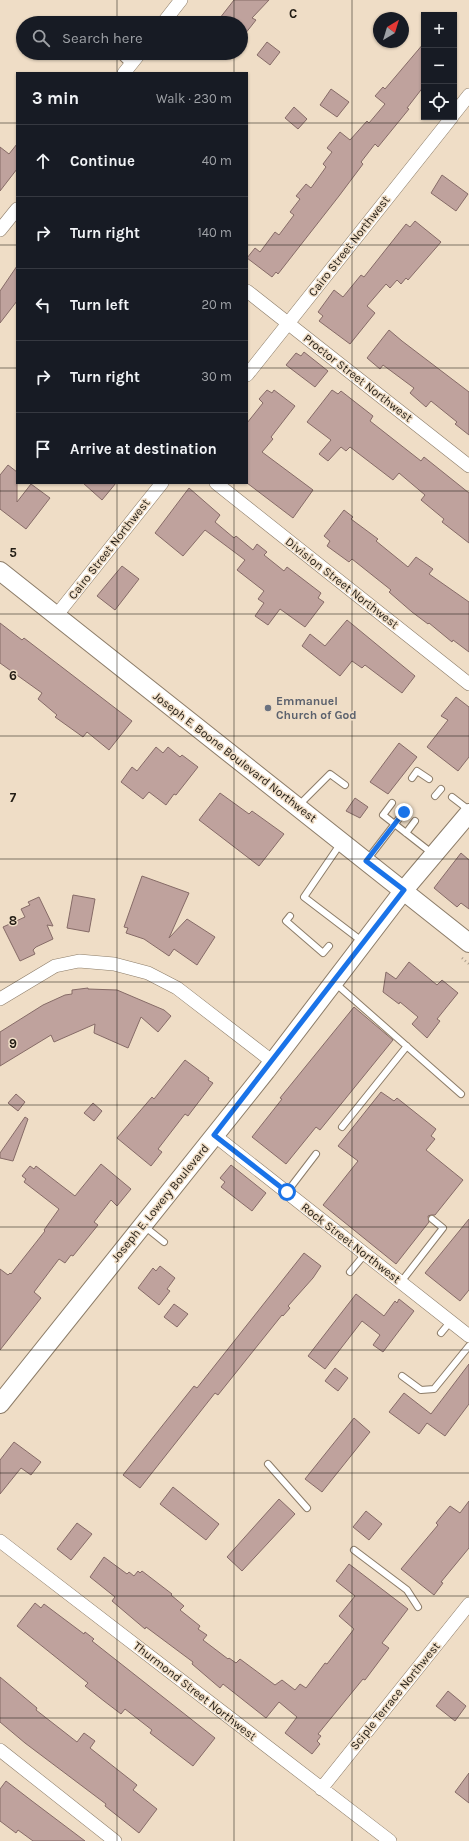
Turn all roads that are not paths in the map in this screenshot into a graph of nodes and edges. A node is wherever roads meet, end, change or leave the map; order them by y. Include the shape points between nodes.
1 (181, 0) edge
2 (168, 16) edge
3 (122, 60) edge
4 (134, 60) edge
5 (127, 69) edge
6 (469, 95) edge
7 (457, 110) edge
8 (450, 120) edge
9 (16, 210) edge
10 (0, 230) edge
11 (248, 292) edge
12 (288, 323) junction
13 (248, 375) edge
14 (469, 466) edge
15 (161, 484) edge
16 (217, 484) edge
17 (0, 571) edge
18 (56, 616) junction
19 (469, 684) edge
20 (412, 778) dead end
21 (429, 779) dead end
22 (344, 785) dead end
23 (441, 789) dead end
24 (435, 796) dead end
25 (452, 797) dead end
26 (392, 802) dead end
27 (298, 806) junction
28 (469, 811) edge
29 (404, 812) dead end
30 (416, 821) dead end
31 (394, 824) junction
32 (406, 833) junction
33 (342, 841) junction
34 (434, 855) junction
35 (366, 861) junction
36 (404, 890) junction
37 (304, 896) junction
38 (299, 902) dead end
39 (290, 916) dead end
40 (330, 917) junction
41 (326, 923) dead end
42 (301, 925) dead end
43 (297, 930) junction
44 (316, 936) dead end
45 (311, 942) junction
46 (364, 943) junction
47 (469, 943) edge
48 (329, 946) dead end
49 (334, 982) junction
50 (0, 999) edge
51 (407, 1046) junction
52 (273, 1062) junction
53 (461, 1094) dead end
54 (342, 1127) dead end
55 (214, 1135) junction
56 (316, 1154) dead end
57 (287, 1192) junction
58 (432, 1219) dead end
59 (143, 1225) junction
60 (164, 1242) dead end
61 (365, 1254) junction
62 (350, 1272) dead end
63 (401, 1282) junction
64 (451, 1321) junction
65 (442, 1333) dead end
66 (469, 1336) edge
67 (469, 1346) edge
68 (402, 1376) dead end
69 (0, 1404) edge
70 (268, 1464) dead end
71 (308, 1508) dead end
72 (0, 1541) edge
73 (354, 1550) dead end
74 (469, 1604) edge
75 (418, 1607) dead end
76 (0, 1750) edge
77 (321, 1789) junction
78 (115, 1841) edge
79 (390, 1841) edge

1 - 2 street
3 - 5 lane
4 - 5 street
6 - 7 street
8 - 12 street, Cairo Street Northwest
9 - 10 street
11 - 12 street, Proctor Street Northwest
12 - 13 street, Cairo Street Northwest
12 - 14 street, Proctor Street Northwest
15 - 18 street, Cairo Street Northwest
16 - 19 street, Division Street Northwest
17 - 18 main road, Joseph E. Boone Boulevard Northwest
18 - 27 main road, Joseph E. Boone Boulevard Northwest
20 - 21 lane via 418,771
22 - 27 lane via 330,774
23 - 24 lane
25 - 28 lane
26 - 31 lane via 383,814
27 - 33 main road, Joseph E. Boone Boulevard Northwest
28 - 34 main road, Joseph E. Lowery Boulevard
29 - 31 lane
30 - 32 lane
31 - 32 lane
31 - 35 lane
32 - 34 lane
33 - 35 main road, Joseph E. Boone Boulevard Northwest
33 - 37 lane
34 - 36 main road, Joseph E. Lowery Boulevard
35 - 36 main road, Joseph E. Boone Boulevard Northwest
36 - 46 main road, Joseph E. Lowery Boulevard
36 - 47 main road, Joseph E. Boone Boulevard Northwest
37 - 38 lane
37 - 40 lane via 314,909
39 - 43 lane via 286,921
40 - 41 lane
40 - 46 lane via 341,930
42 - 43 lane
43 - 45 lane
44 - 45 lane
45 - 48 lane via 323,953
46 - 49 main road, Joseph E. Lowery Boulevard
49 - 51 lane
49 - 52 main road, Joseph E. Lowery Boulevard
50 - 52 street via 55,966 79,961 114,964 148,973 177,988
51 - 53 lane
51 - 54 lane
52 - 55 main road, Joseph E. Lowery Boulevard
55 - 57 street, Rock Street Northwest
55 - 59 main road, Joseph E. Lowery Boulevard
56 - 57 lane
57 - 61 street, Rock Street Northwest
58 - 63 lane via 443,1228
59 - 60 lane
59 - 69 main road, Joseph E. Lowery Boulevard
61 - 62 lane
61 - 63 street, Rock Street Northwest
63 - 64 street, Rock Street Northwest
64 - 65 lane
64 - 66 street, Rock Street Northwest
67 - 68 lane via 434,1389 421,1390
70 - 71 lane
72 - 77 street, Thurmond Street Northwest
73 - 75 lane via 407,1590
74 - 77 street, Sciple Terrace Northwest
76 - 78 street
77 - 79 street, Thurmond Street Northwest

